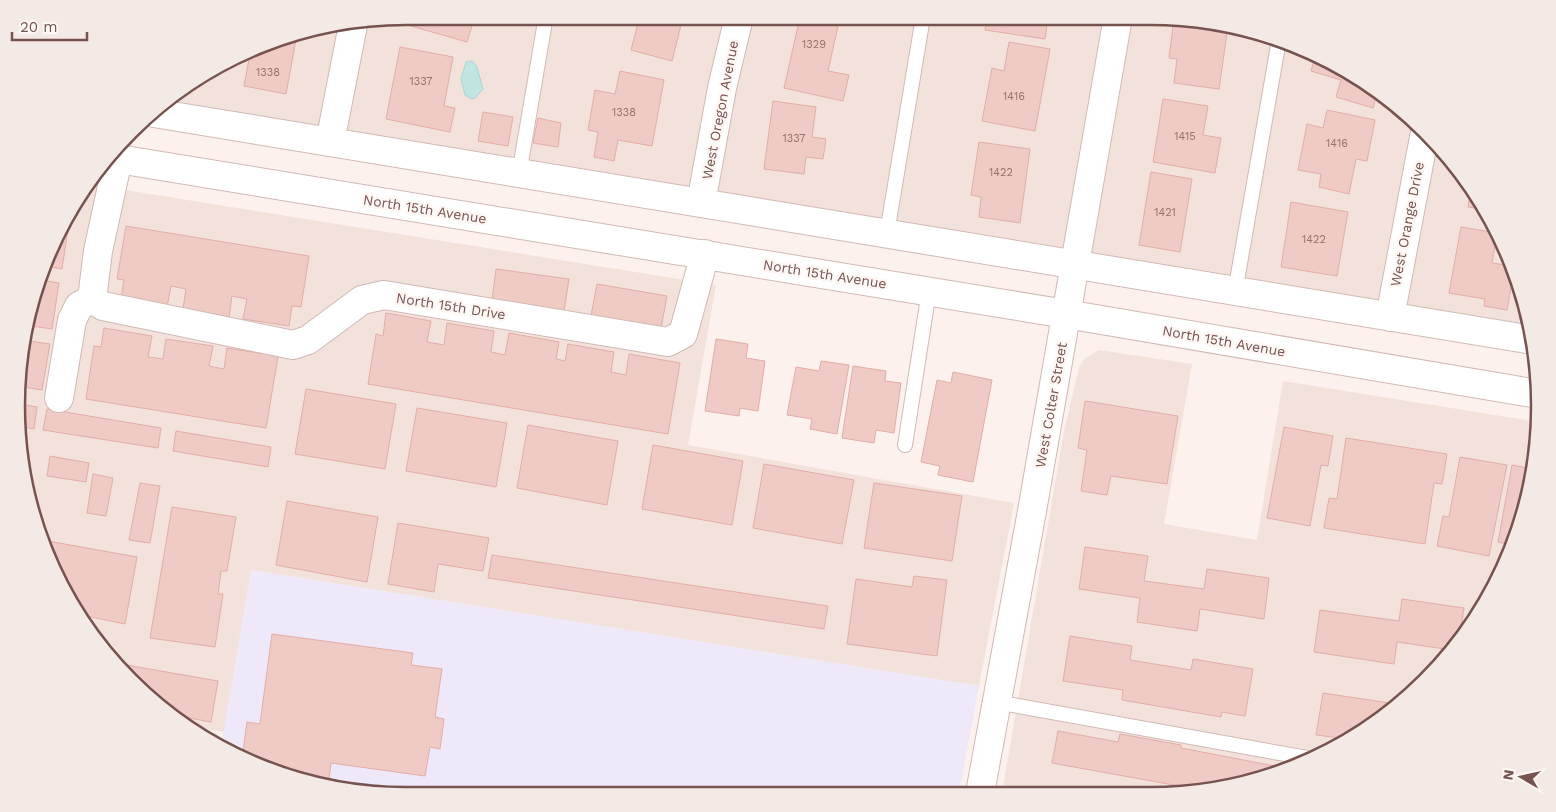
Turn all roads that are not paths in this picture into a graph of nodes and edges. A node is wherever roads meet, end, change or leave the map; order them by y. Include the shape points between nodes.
1 (544, 25) edge
2 (738, 25) edge
3 (922, 25) edge
4 (1117, 25) edge
5 (352, 29) edge
6 (1278, 47) edge
7 (162, 114) edge
8 (1423, 141) edge
9 (330, 142) junction
10 (117, 158) edge
11 (114, 162) edge
12 (519, 174) junction
13 (701, 203) junction
14 (887, 233) junction
15 (705, 254) junction
16 (1074, 266) junction
17 (929, 291) junction
18 (1235, 292) junction
19 (92, 300) junction
20 (1066, 314) junction
21 (1390, 317) junction
22 (1525, 339) edge
23 (1530, 393) edge
24 (59, 398) dead end
25 (905, 446) dead end
26 (996, 702) junction
27 (1299, 757) edge
28 (981, 787) edge

1 - 12 lane
2 - 13 street, West Oregon Avenue via 722,88
3 - 14 lane
4 - 16 street, West Colter Street
5 - 9 street
6 - 18 lane
7 - 9 street
8 - 21 street, West Orange Drive
9 - 12 street
10 - 15 street, North 15th Avenue
11 - 19 street
12 - 13 street
13 - 14 street
14 - 16 street
15 - 17 street, North 15th Avenue
15 - 19 street, North 15th Drive via 683,334 668,342 384,295 362,300 308,340 293,345 103,306
16 - 18 street
16 - 20 street, West Colter Street
17 - 20 street, North 15th Avenue
17 - 25 lane
18 - 21 street
19 - 24 street via 79,306 72,320
20 - 23 street, North 15th Avenue
20 - 26 street, West Colter Street
21 - 22 street
26 - 27 lane
26 - 28 street, West Colter Street

